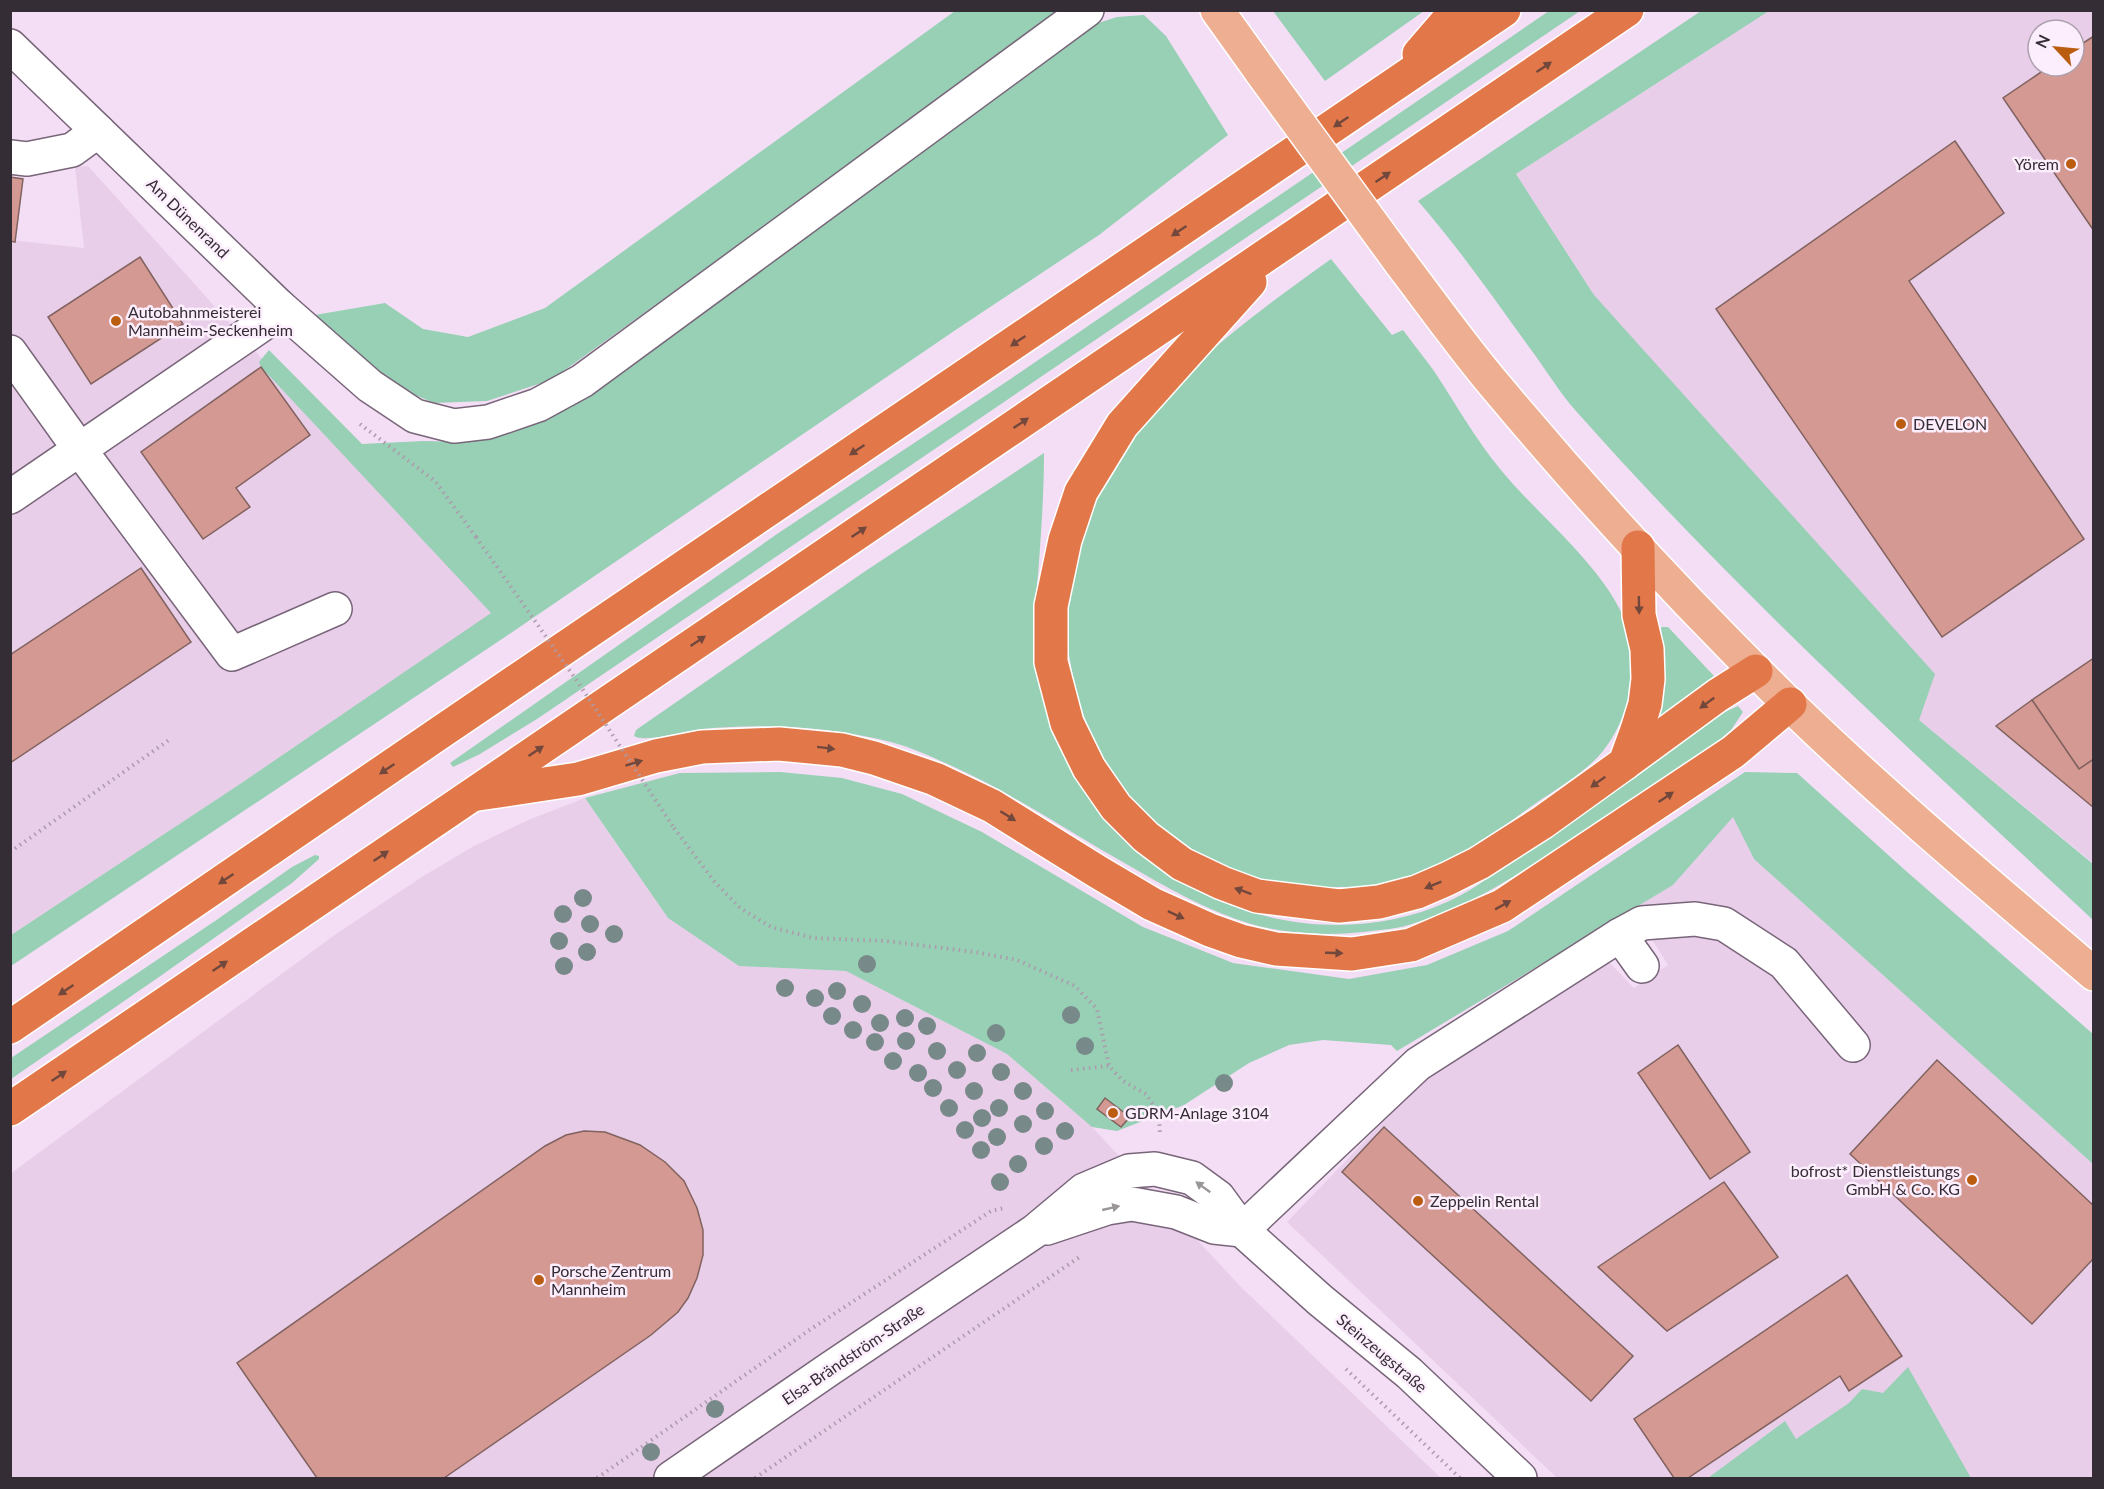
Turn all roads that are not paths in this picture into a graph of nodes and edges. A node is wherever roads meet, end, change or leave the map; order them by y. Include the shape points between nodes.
1 (1087, 10) edge
2 (1217, 10) edge
3 (1457, 10) edge
4 (1504, 10) edge
5 (1627, 10) edge
6 (10, 46) edge
7 (1389, 89) junction
8 (98, 132) junction
9 (10, 157) edge
10 (1282, 246) junction
11 (279, 306) junction
12 (10, 352) edge
13 (80, 450) junction
14 (10, 497) edge
15 (1638, 547) junction
16 (335, 609) dead end
17 (1756, 671) junction
18 (1790, 704) junction
19 (1624, 763) junction
20 (470, 795) junction
21 (1620, 935) junction
22 (1642, 966) dead end
23 (2094, 974) edge
24 (10, 1027) edge
25 (1853, 1045) dead end
26 (10, 1108) edge
27 (1242, 1230) junction
28 (671, 1479) edge
29 (1520, 1479) edge

1 - 11 street, Am Dünenrand via 582,381 538,405 488,422 454,426 415,416 370,386
2 - 15 main road, bridge via 1496,387
3 - 7 highway
4 - 7 highway
10 -> 5 highway
6 - 8 street, Am Dünenrand
7 -> 24 highway
8 - 9 street via 72,150 27,159
8 - 11 street, Am Dünenrand
19 -> 10 highway via 1479,863 1417,892 1379,902 1339,906 1257,896 1182,864 1146,837 1116,807 1089,768 1067,723 1051,662 1051,606 1065,540 1081,492 1122,425
20 -> 10 highway
11 - 13 street via 263,324
12 - 13 street
13 - 14 street
13 - 16 street via 232,654
15 - 17 main road
15 -> 19 highway via 1639,615 1647,650 1648,679 1640,721
17 - 18 main road
17 -> 19 highway
20 -> 18 highway via 578,780 656,756 702,747 779,744 842,750 914,771 992,806 1143,898 1210,930 1276,949 1352,954 1411,945 1502,906 1732,752
18 - 23 main road via 1932,836
26 -> 20 highway
21 - 22 street
21 - 25 street via 1642,923 1695,920 1724,924 1784,963
21 - 27 street via 1418,1064
27 - 28 street, Elsa-Brändström-Straße via 1214,1227 1176,1212 1132,1204 1035,1231
27 - 29 street, Steinzeugstraße via 1409,1373

